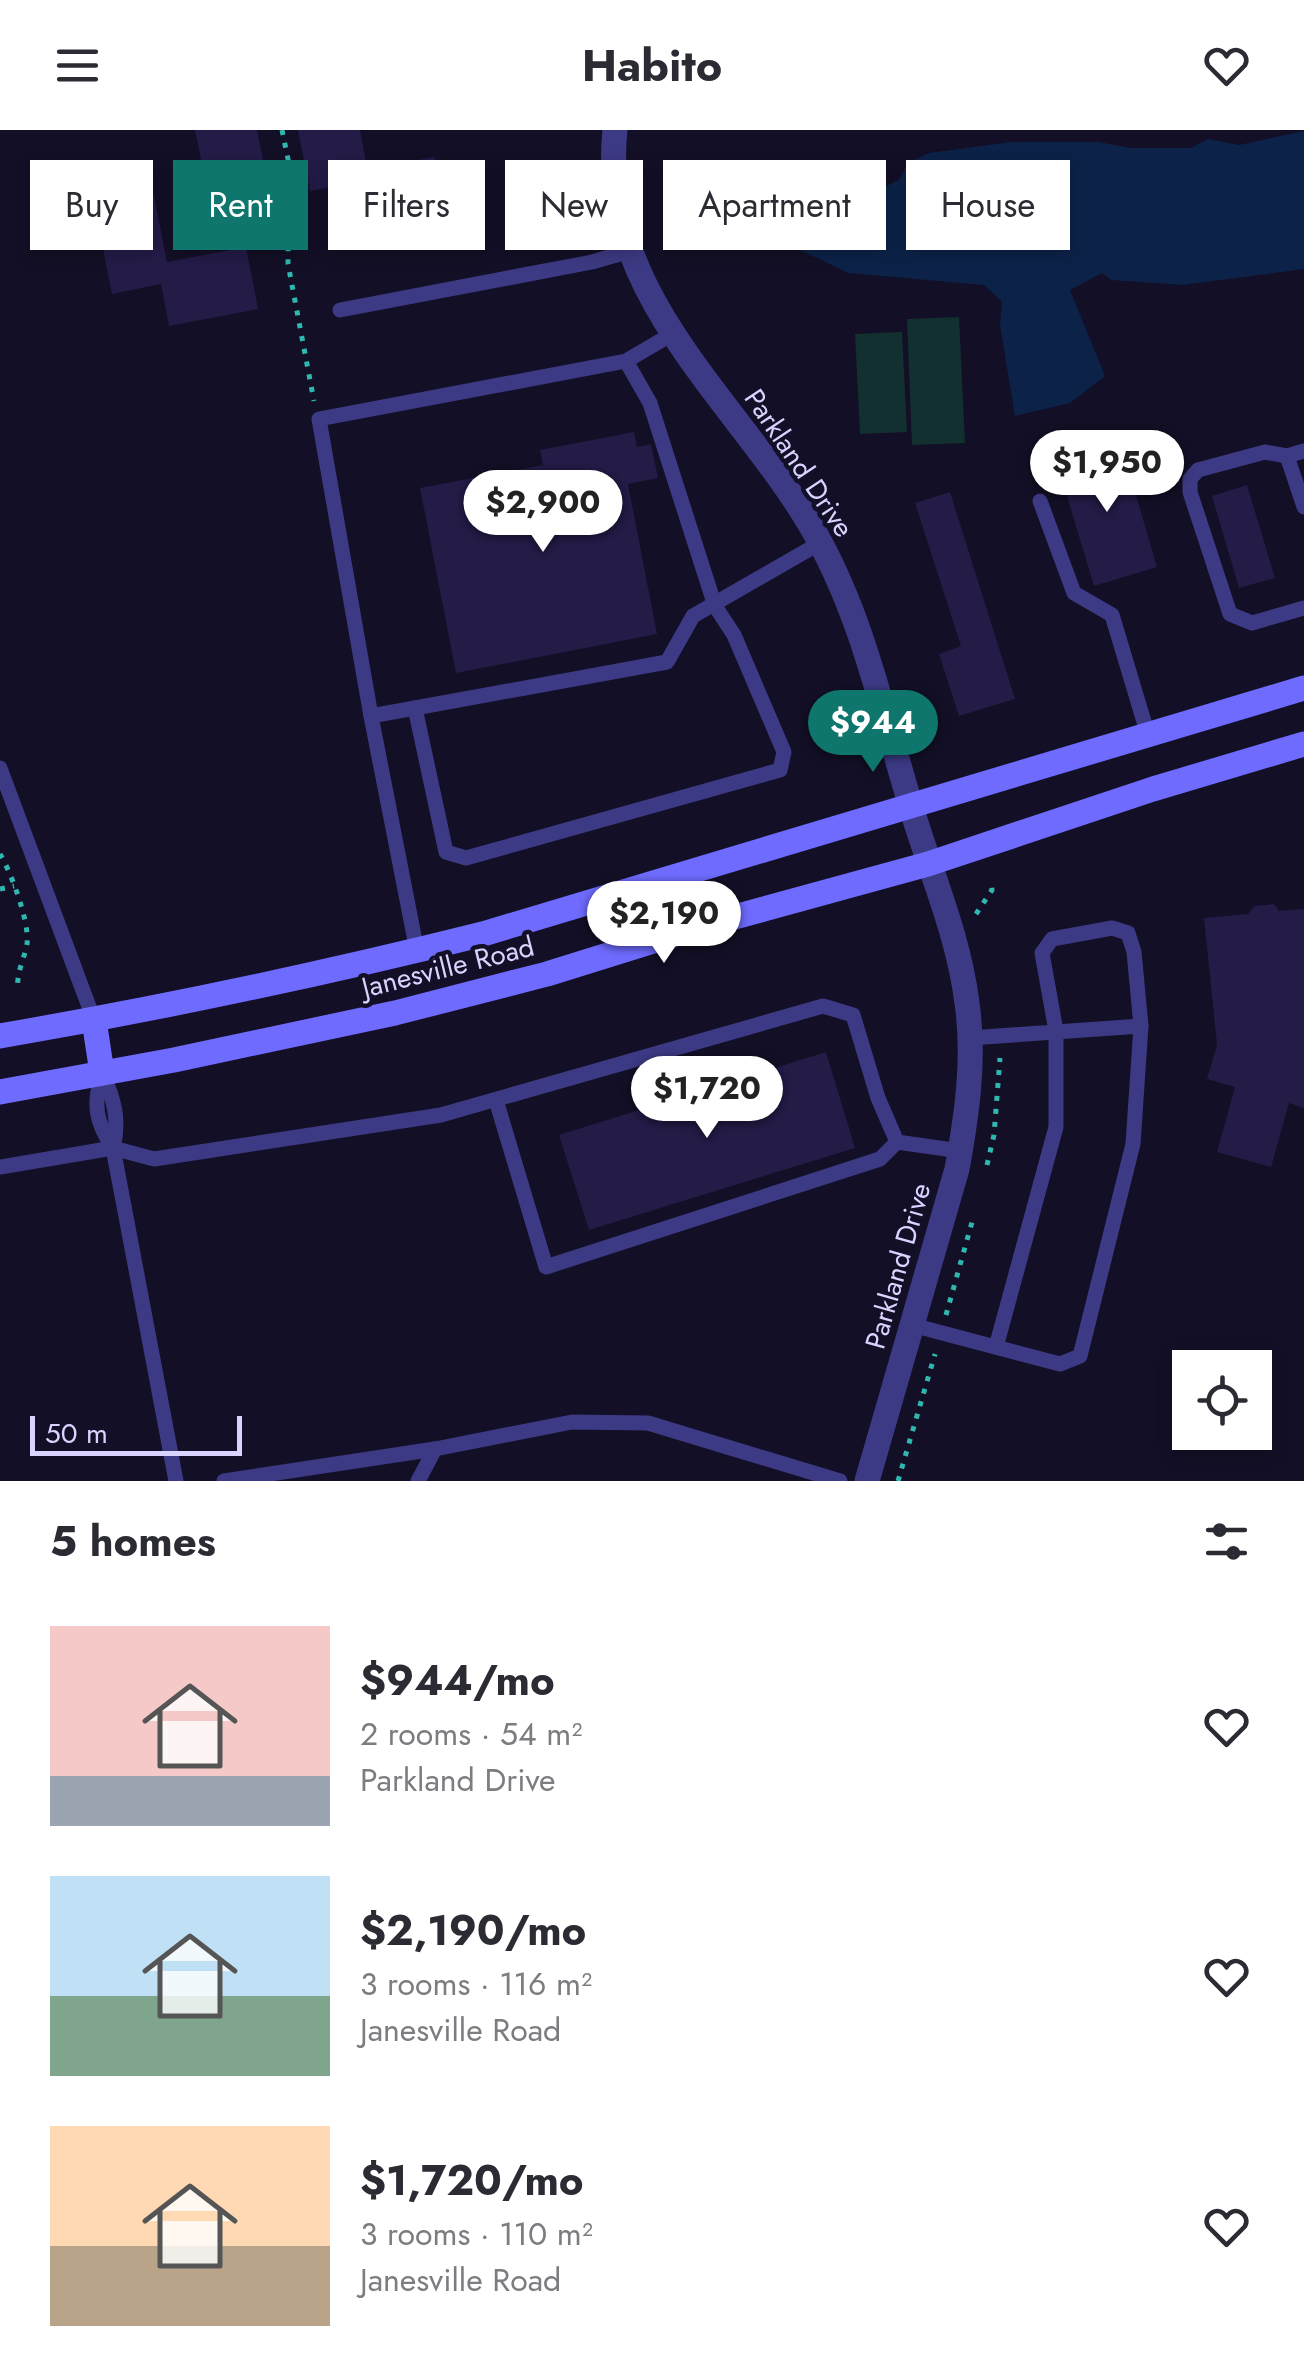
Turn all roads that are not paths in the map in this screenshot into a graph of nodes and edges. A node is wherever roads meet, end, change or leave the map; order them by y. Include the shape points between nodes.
1 (615, 130) edge
2 (614, 160) edge
3 (630, 250) joint
4 (340, 310) dead end
5 (672, 334) junction
6 (626, 361) junction
7 (1304, 452) edge
8 (1287, 456) junction
9 (1040, 501) dead end
10 (1304, 507) edge
11 (820, 542) junction
12 (716, 606) junction
13 (1304, 608) edge
14 (1304, 688) edge
15 (415, 708) junction
16 (370, 716) junction
17 (1148, 735) junction
18 (1304, 744) edge
19 (0, 768) edge
20 (911, 807) junction
21 (928, 864) junction
22 (417, 950) junction
23 (94, 1020) junction
24 (1141, 1026) junction
25 (1056, 1031) junction
26 (0, 1036) edge
27 (970, 1038) junction
28 (102, 1073) junction
29 (0, 1092) edge
30 (496, 1100) junction
31 (897, 1142) junction
32 (114, 1148) junction
33 (960, 1150) junction
34 (0, 1167) edge
35 (912, 1325) junction
36 (996, 1347) junction
37 (435, 1449) junction
38 (176, 1481) edge
39 (224, 1481) edge
40 (418, 1481) edge
41 (840, 1481) edge
42 (867, 1481) edge

1 - 2 street, Parkland Drive
3 - 4 lane
3 - 5 street, Parkland Drive
5 - 6 lane
5 - 11 street, Parkland Drive
6 - 12 lane via 650,403
6 - 16 lane via 318,419
7 - 8 lane
8 - 10 lane
8 - 13 lane via 1265,452 1198,470 1190,492 1230,614 1252,624
9 - 17 lane via 1074,593 1112,616
11 - 12 lane
11 - 20 street, Parkland Drive via 860,629
12 - 15 lane via 692,616 667,662
12 - 15 lane via 784,752 780,770 466,858 446,852
14 - 17 main road, Janesville Road
15 - 16 lane
16 - 22 lane
17 - 20 main road, Janesville Road
18 - 21 main road, Janesville Road
19 - 23 lane
20 - 21 street, Parkland Drive
20 - 22 main road, Janesville Road
21 - 27 street, Parkland Drive via 949,921
21 - 28 main road, Janesville Road via 414,1008
22 - 23 main road, Janesville Road
23 - 26 main road, Janesville Road
23 - 28 main road
24 - 25 lane
24 - 25 lane via 1134,952 1128,933 1112,928 1052,939 1042,953
24 - 36 lane via 1132,1144 1080,1356 1060,1364
25 - 27 lane
25 - 36 lane via 1056,1127
27 - 33 street, Parkland Drive
28 - 29 main road, Janesville Road
28 - 32 lane via 99,1127
30 - 31 lane via 823,1006 853,1015
30 - 31 lane via 546,1267 880,1160
30 - 32 lane via 441,1116 154,1159
31 - 33 lane
32 - 34 lane
32 - 38 lane
33 - 35 street, Parkland Drive
35 - 36 lane
35 - 42 street, Parkland Drive
37 - 39 lane
37 - 40 lane
37 - 41 lane via 572,1422 648,1423

